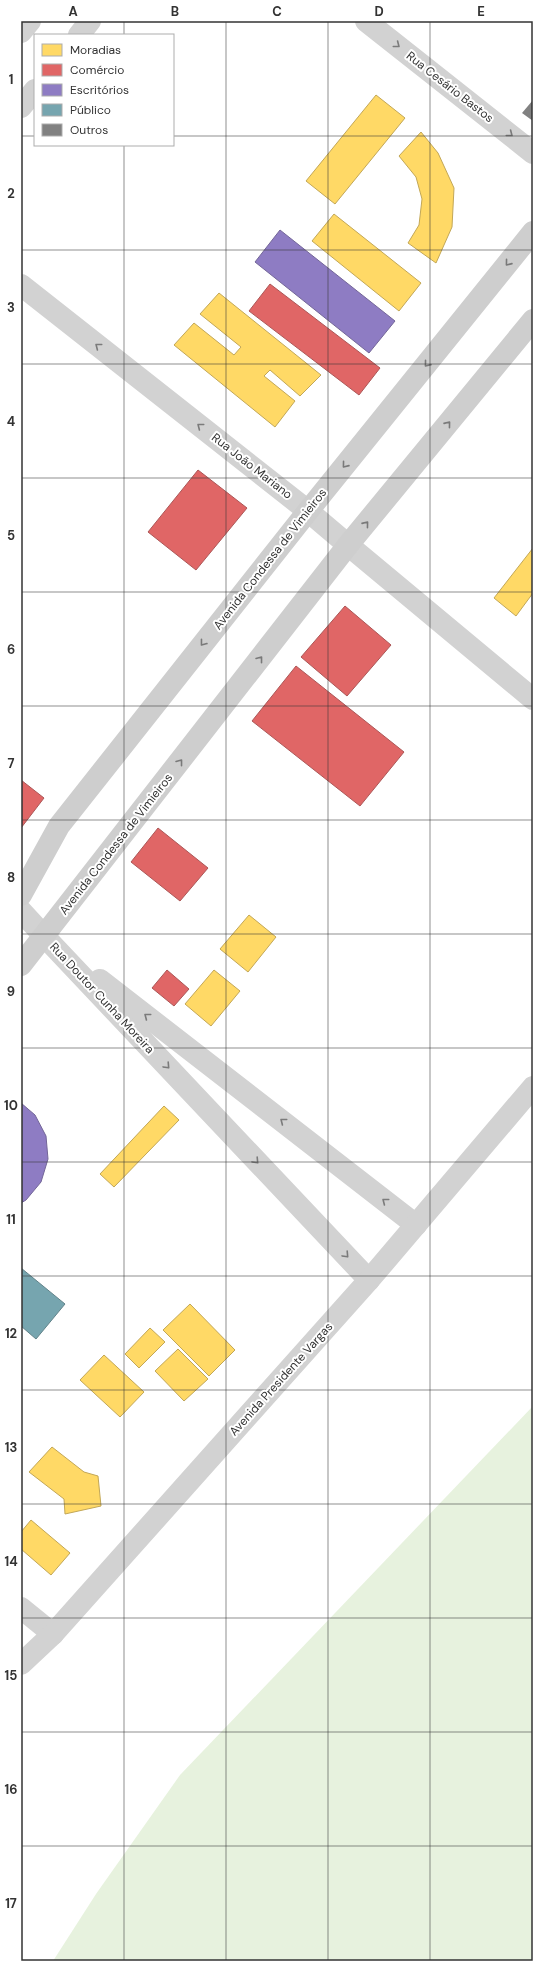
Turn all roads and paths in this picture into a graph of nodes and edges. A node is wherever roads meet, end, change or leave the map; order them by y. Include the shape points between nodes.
1 (30, 21) edge
2 (90, 21) edge
3 (366, 21) edge
4 (21, 32) edge
5 (79, 34) edge
6 (34, 91) edge
7 (21, 107) edge
8 (533, 153) edge
9 (533, 232) edge
10 (21, 285) edge
11 (533, 320) edge
12 (308, 511) junction
13 (348, 546) junction
14 (533, 699) edge
15 (21, 895) edge
16 (21, 911) edge
17 (44, 936) junction
18 (21, 965) edge
19 (533, 1087) edge
20 (416, 1225) junction
21 (369, 1280) junction
22 (21, 1608) edge
23 (53, 1634) junction
24 (21, 1664) edge

1 - 4 street
2 - 5 street
3 -> 8 street, Rua Cesário Bastos
6 - 7 street
9 -> 12 main road, Avenida Condessa de Vimieiros
12 -> 10 street, Rua João Mariano
13 -> 11 main road, Avenida Condessa de Vimieiros
12 - 13 street, Rua João Mariano
12 -> 15 main road, Avenida Condessa de Vimieiros via 59,826
13 - 14 street, Rua João Mariano
17 -> 13 main road, Avenida Condessa de Vimieiros
16 - 17 street
17 - 18 main road, Avenida Condessa de Vimieiros
20 -> 17 street, Rua Doutor Cunha Moreira
17 -> 21 street, Rua Doutor Cunha Moreira
19 - 20 street, Avenida Presidente Vargas
20 - 21 street, Avenida Presidente Vargas
21 - 23 street, Avenida Presidente Vargas
22 - 23 street
23 - 24 street, Avenida Presidente Vargas

